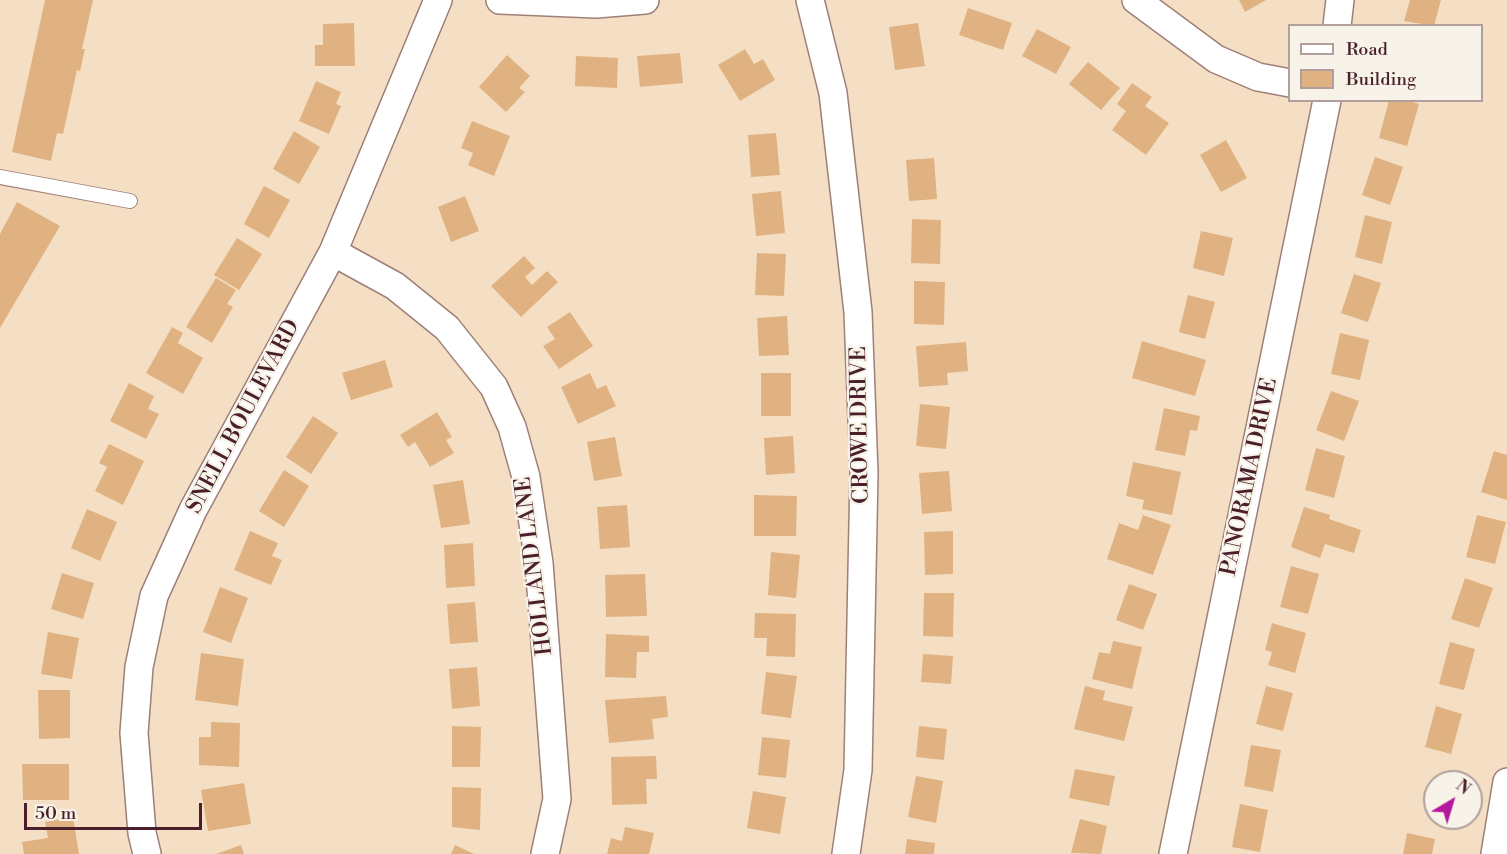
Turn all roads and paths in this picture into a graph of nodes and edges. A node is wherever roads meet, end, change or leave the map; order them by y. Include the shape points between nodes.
1 (438, 0) edge
2 (500, 0) edge
3 (645, 0) edge
4 (810, 0) edge
5 (1136, 0) edge
6 (1340, 0) edge
7 (1337, 24) edge
8 (1288, 83) edge
9 (1327, 102) edge
10 (0, 177) edge
11 (130, 201) dead end
12 (333, 252) junction
13 (1507, 782) edge
14 (147, 854) edge
15 (545, 854) edge
16 (846, 854) edge
17 (1173, 854) edge
18 (1495, 854) edge

1 - 12 street, SNELL BOULEVARD
2 - 3 street via 596,4
4 - 16 street, CROWE DRIVE via 833,93 858,312 864,473 858,770
5 - 8 street via 1216,59 1258,78
6 - 7 street
9 - 17 street, PANORAMA DRIVE
10 - 11 lane
12 - 14 street, SNELL BOULEVARD via 193,510 154,596 139,667 134,733
12 - 15 street, HOLLAND LANE via 395,286 447,328 494,387 512,427 526,477 539,563 557,799
13 - 18 street

